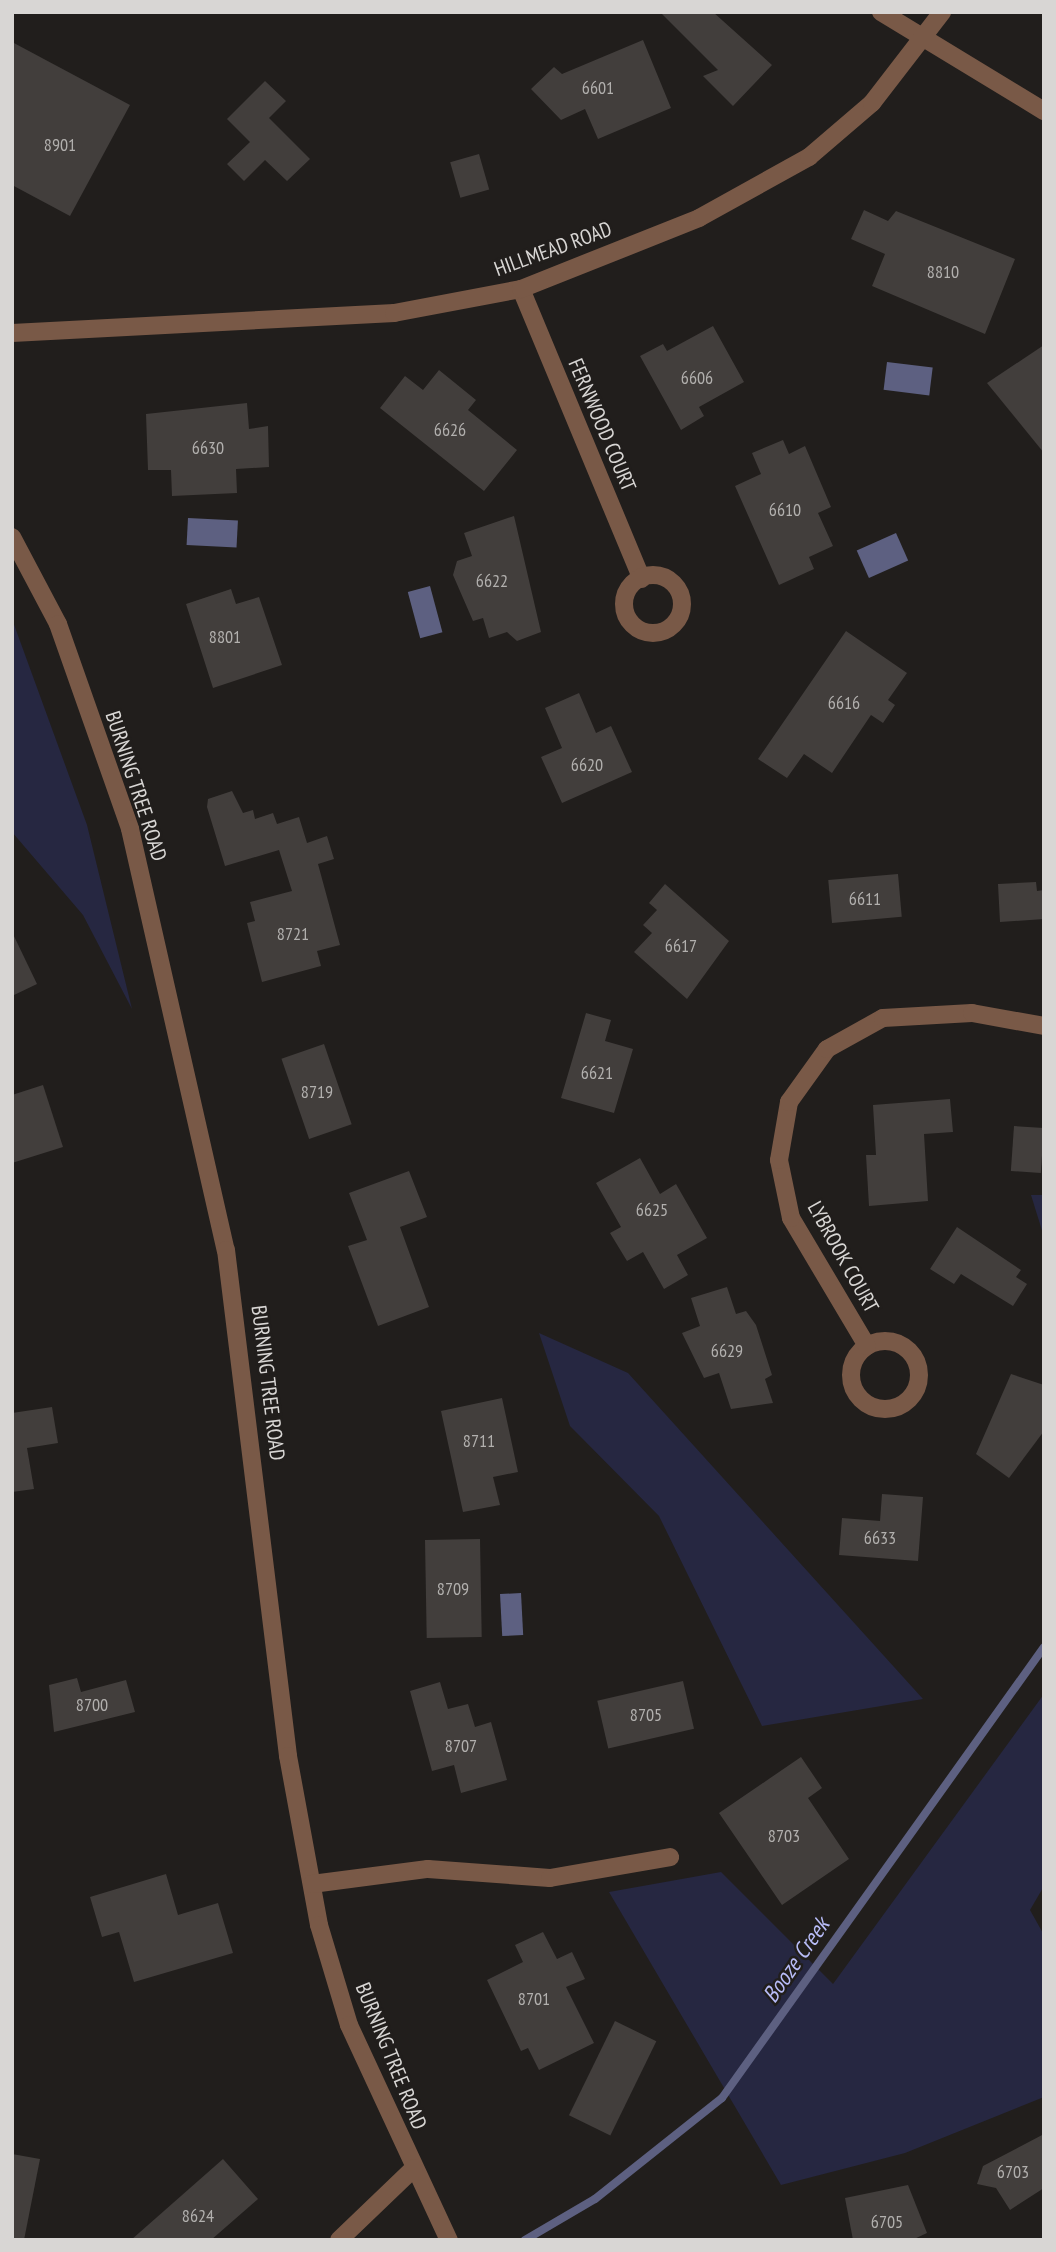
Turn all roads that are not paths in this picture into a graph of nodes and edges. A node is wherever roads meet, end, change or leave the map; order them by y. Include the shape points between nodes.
1 (881, 12) edge
2 (942, 12) edge
3 (925, 38) junction
4 (1044, 111) edge
5 (521, 289) junction
6 (12, 333) edge
7 (12, 537) edge
8 (642, 579) dead end
9 (1044, 1026) edge
10 (867, 1346) dead end
11 (670, 1857) dead end
12 (312, 1884) junction
13 (414, 2168) junction
14 (339, 2240) edge
15 (449, 2240) edge

1 - 3 street
2 - 3 street, HILLMEAD ROAD
3 - 4 street
3 - 5 street, HILLMEAD ROAD via 872,103 809,157 699,218
5 - 6 street, HILLMEAD ROAD via 394,313
5 - 8 street, FERNWOOD COURT
7 - 12 street, BURNING TREE ROAD via 58,624 130,829 222,1232 242,1343 288,1756
9 - 10 street, LYBROOK COURT via 972,1013 883,1018 827,1049 789,1102 779,1160 791,1218
11 - 12 street via 550,1878 428,1869
12 - 13 street, BURNING TREE ROAD via 349,2025
13 - 14 street
13 - 15 street, BURNING TREE ROAD

